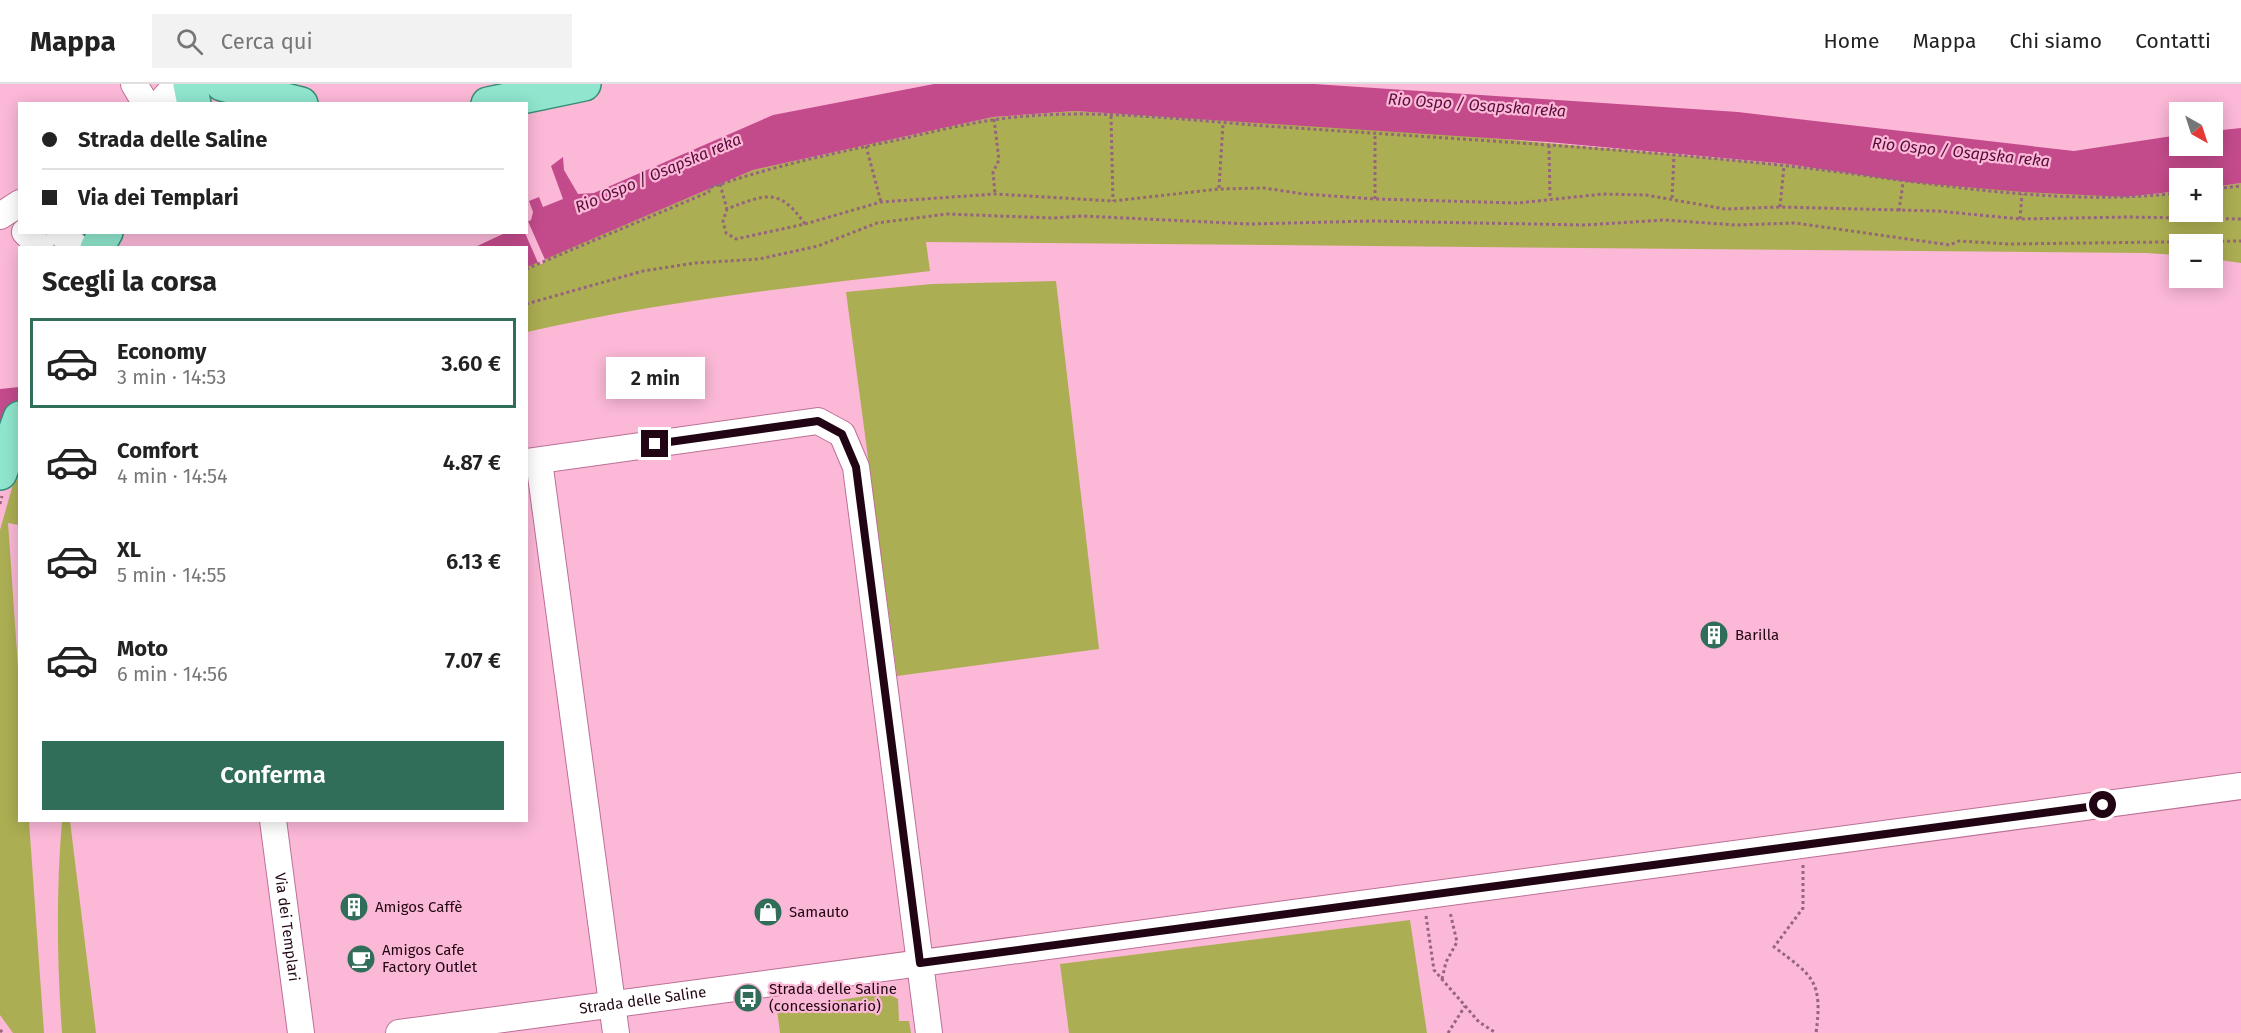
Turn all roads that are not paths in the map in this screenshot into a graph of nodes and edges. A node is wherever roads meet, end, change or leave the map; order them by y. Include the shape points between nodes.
1 (134, 84) edge
2 (177, 84) edge
3 (190, 84) edge
4 (222, 84) edge
5 (584, 84) edge
6 (145, 102) edge
7 (161, 102) edge
8 (194, 102) edge
9 (293, 102) edge
10 (498, 102) edge
11 (18, 204) edge
12 (18, 215) edge
13 (0, 218) edge
14 (18, 228) edge
15 (34, 234) edge
16 (60, 240) edge
17 (18, 424) edge
18 (533, 462) edge
19 (3, 465) edge
20 (2241, 786) edge
21 (273, 822) edge
22 (920, 963) junction
23 (612, 1005) junction
24 (301, 1033) edge
25 (399, 1033) edge
26 (616, 1033) edge
27 (929, 1033) edge

1 - 6 street
2 - 7 street
3 - 8 main road
4 - 9 main road
5 - 10 main road
11 - 13 street
12 - 13 street
13 - 14 street
15 - 16 street
17 - 19 main road
18 - 22 street via 818,421 842,434 856,467
18 - 23 street
20 - 22 street, Strada delle Saline
21 - 24 street, Via dei Templari
22 - 23 street, Strada delle Saline
22 - 27 street
23 - 25 street, Strada delle Saline
23 - 26 street

